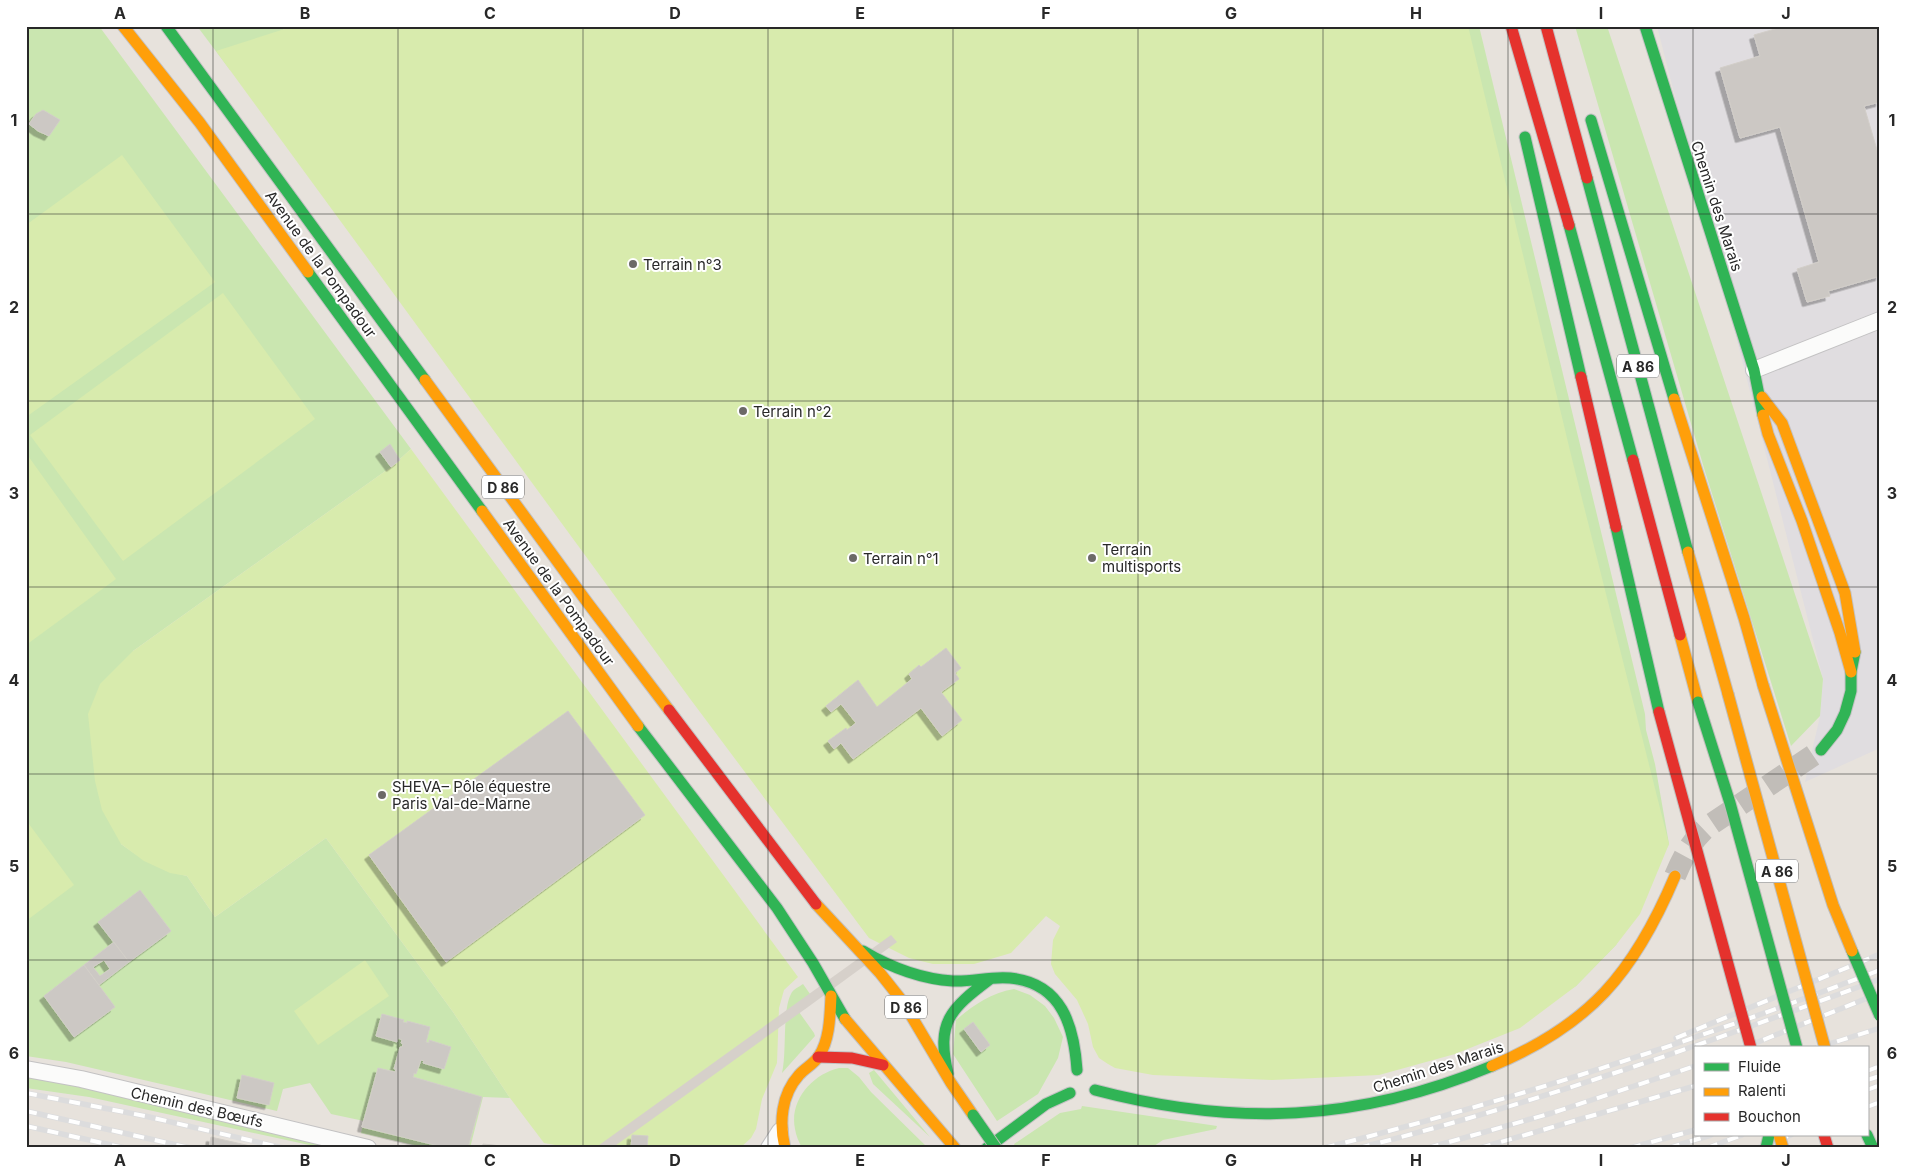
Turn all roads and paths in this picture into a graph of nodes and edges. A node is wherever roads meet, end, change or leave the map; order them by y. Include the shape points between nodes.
1 (124, 26) edge
2 (166, 26) edge
3 (1511, 26) edge
4 (1645, 26) edge
5 (1547, 32) edge
6 (1517, 48) junction
7 (1568, 65) dead end
8 (1513, 76) dead end
9 (1586, 105) dead end
10 (1521, 122) dead end
11 (1880, 320) edge
12 (1754, 370) junction
13 (1760, 394) junction
14 (1851, 672) junction
15 (1821, 750) tunnel mouth
16 (1675, 876) tunnel mouth
17 (848, 940) junction
18 (990, 979) junction
19 (831, 996) junction
20 (1880, 1016) edge
21 (1750, 1046) edge
22 (1796, 1046) edge
23 (1824, 1046) edge
24 (818, 1057) junction
25 (884, 1065) junction
26 (26, 1069) edge
27 (1077, 1070) junction
28 (950, 1083) junction
29 (1096, 1090) junction
30 (1070, 1093) junction
31 (780, 1131) junction
32 (1779, 1136) edge
33 (1824, 1136) edge
34 (1867, 1136) edge
35 (368, 1148) edge
36 (769, 1148) edge
37 (785, 1148) edge
38 (956, 1148) edge
39 (987, 1148) edge
40 (996, 1148) edge
41 (1783, 1148) edge
42 (1828, 1148) edge
43 (1873, 1148) edge

1 - 19 main road, Avenue de la Pompadour / D 86 via 200,123 624,707 777,908
2 - 17 main road, Avenue de la Pompadour / D 86 via 587,602 820,910
3 - 6 main road, A 86
4 - 12 main road, Chemin des Marais
5 - 7 main road
5 - 23 main road, A 86, bridge
6 - 8 main road
6 - 22 main road, A 86, bridge
9 - 20 main road, bridge via 1684,433 1833,905
10 - 21 main road, bridge via 1659,712
11 - 12 street
12 - 13 main road, Chemin des Marais
13 - 14 main road, Chemin des Marais via 1768,434 1802,521
13 - 14 main road, Chemin des Marais via 1782,423 1845,593 1855,653
14 - 15 main road, Chemin des Marais via 1851,691 1845,713 1837,730
16 - 29 main road, Chemin des Marais via 1657,919 1633,957 1600,997 1554,1035 1514,1058 1462,1078 1359,1107 1275,1115 1209,1114 1155,1106
17 - 18 main road via 878,960 899,969 936,979
17 - 28 main road, Avenue de la Pompadour / D 86 via 903,1002
18 - 27 main road via 1023,980 1046,991 1057,1002 1071,1028
18 - 28 main road via 963,998 947,1017 942,1053
19 - 24 main road via 828,1029
19 - 25 main road, Avenue de la Pompadour / D 86 via 848,1024
24 - 25 main road via 852,1058
24 - 31 main road via 797,1078 785,1099
25 - 38 main road, Avenue de la Pompadour / D 86
26 - 35 street, Chemin des Bœufs via 81,1079
27 - 29 main road via 1093,1074
27 - 30 main road via 1068,1080
28 - 40 main road, Avenue de la Pompadour / D 86, bridge
29 - 30 main road via 1084,1098
30 - 39 main road via 1046,1104
31 - 36 street
31 - 37 main road
32 - 41 main road, bridge
33 - 42 main road
34 - 43 main road

